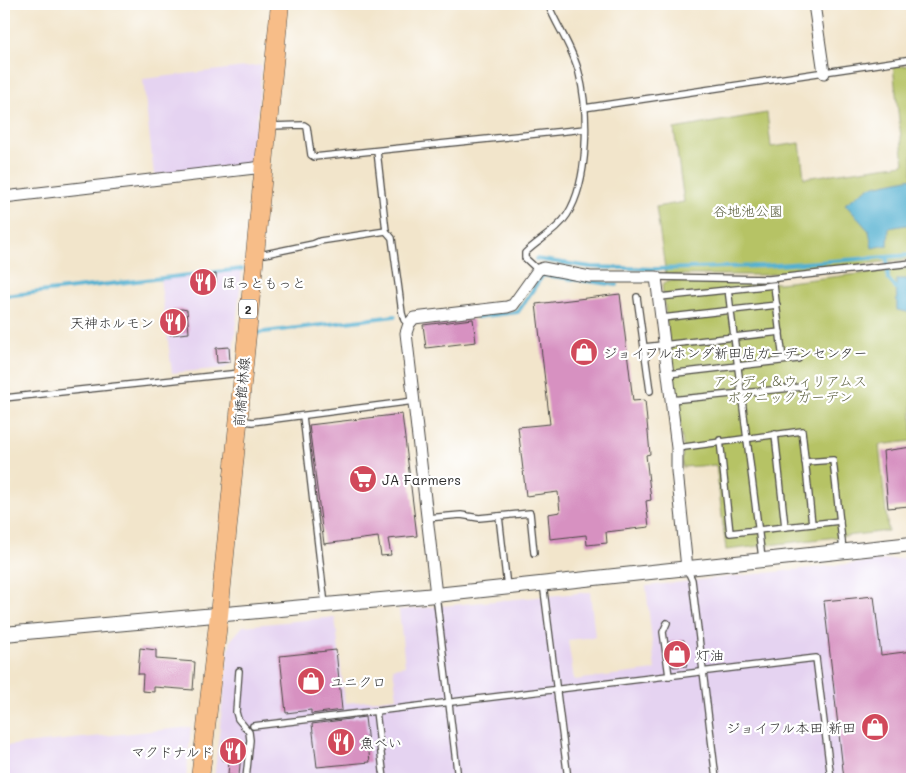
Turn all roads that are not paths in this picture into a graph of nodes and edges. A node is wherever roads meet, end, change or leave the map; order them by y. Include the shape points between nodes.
1 (280, 4) edge
2 (548, 4) edge
3 (814, 4) edge
4 (912, 59) edge
5 (824, 73) junction
6 (584, 108) junction
7 (267, 126) junction
8 (585, 128) junction
9 (377, 151) junction
10 (263, 166) junction
11 (4, 197) edge
12 (386, 231) junction
13 (255, 251) junction
14 (912, 263) edge
15 (538, 270) junction
16 (656, 277) junction
17 (728, 290) junction
18 (637, 297) dead end
19 (660, 297) junction
20 (777, 305) junction
21 (731, 310) junction
22 (662, 318) junction
23 (409, 324) junction
24 (780, 332) junction
25 (734, 338) junction
26 (665, 345) junction
27 (644, 347) junction
28 (798, 359) dead end
29 (783, 360) junction
30 (738, 366) junction
31 (242, 373) junction
32 (668, 374) junction
33 (802, 387) dead end
34 (650, 392) dead end
35 (741, 393) junction
36 (4, 398) edge
37 (671, 400) junction
38 (414, 402) junction
39 (303, 416) junction
40 (238, 420) junction
41 (775, 434) junction
42 (747, 437) junction
43 (720, 440) junction
44 (677, 448) junction
45 (805, 462) junction
46 (499, 516) junction
47 (427, 518) junction
48 (840, 521) junction
49 (812, 524) junction
50 (785, 527) junction
51 (758, 530) junction
52 (912, 544) edge
53 (843, 550) junction
54 (534, 553) dead end
55 (762, 558) junction
56 (687, 568) junction
57 (543, 583) junction
58 (507, 587) junction
59 (436, 595) junction
60 (325, 605) junction
61 (219, 614) junction
62 (667, 622) dead end
63 (4, 634) edge
64 (239, 671) dead end
65 (703, 671) junction
66 (669, 676) junction
67 (557, 689) junction
68 (449, 702) junction
69 (376, 711) junction
70 (253, 726) dead end
71 (200, 779) edge
72 (246, 779) edge
73 (384, 779) edge
74 (458, 779) edge
75 (568, 779) edge
76 (716, 779) edge
77 (831, 779) edge

1 - 7 main road, 前橋館林線 / 2
2 - 6 lane via 579,73
3 - 5 street
4 - 5 lane
5 - 6 lane
6 - 8 lane
7 - 9 lane via 304,125 314,157
7 - 10 main road, 前橋館林線 / 2
8 - 9 lane
8 - 15 lane via 579,184 568,214 562,223 525,253 525,258
9 - 12 lane
10 - 11 street
10 - 13 main road, 前橋館林線 / 2
12 - 13 lane via 320,241 265,254
12 - 23 lane via 392,238 402,313
13 - 31 main road, 前橋館林線 / 2
14 - 16 lane via 769,279
15 - 16 street via 548,268 590,277
15 - 23 street via 513,305 507,308 414,318
16 - 19 street
17 - 19 lane
17 - 20 lane via 774,285
17 - 21 lane
18 - 27 lane
19 - 22 street
20 - 21 lane
20 - 24 lane
21 - 22 lane
21 - 25 lane
22 - 26 street
23 - 38 street via 406,333
24 - 25 lane
24 - 29 lane
25 - 26 lane
25 - 30 lane
26 - 27 lane
26 - 32 street
27 - 34 lane
28 - 29 lane
29 - 30 lane
30 - 32 lane
30 - 35 lane
31 - 36 lane
31 - 40 main road, 前橋館林線 / 2
32 - 37 street
33 - 35 lane
35 - 37 lane
35 - 42 lane
37 - 44 street
38 - 39 lane
38 - 47 street
39 - 40 lane via 252,422
39 - 60 lane
40 - 61 main road, 前橋館林線 / 2
41 - 42 lane
41 - 45 lane via 802,431
41 - 50 lane
42 - 43 lane
42 - 51 lane
43 - 44 lane
43 - 51 lane via 730,533
44 - 56 street
45 - 48 lane via 833,460
45 - 49 lane
46 - 47 lane
46 - 54 lane via 530,513
46 - 58 lane
47 - 59 street
48 - 49 lane
48 - 53 lane
49 - 50 lane
50 - 51 lane
51 - 55 lane
52 - 53 street
53 - 55 street
55 - 56 street
56 - 57 street
56 - 65 lane via 692,580
57 - 58 street
57 - 67 lane
58 - 59 street
59 - 60 street
59 - 68 lane
60 - 61 street
61 - 63 street
61 - 71 main road, 前橋館林線 / 2
62 - 66 lane via 663,632
64 - 72 lane via 236,712 249,732 250,740
65 - 66 lane
65 - 76 lane
65 - 77 lane via 816,658
66 - 67 lane
67 - 68 lane
67 - 75 lane
68 - 69 lane
68 - 74 lane
69 - 70 lane
69 - 73 lane

